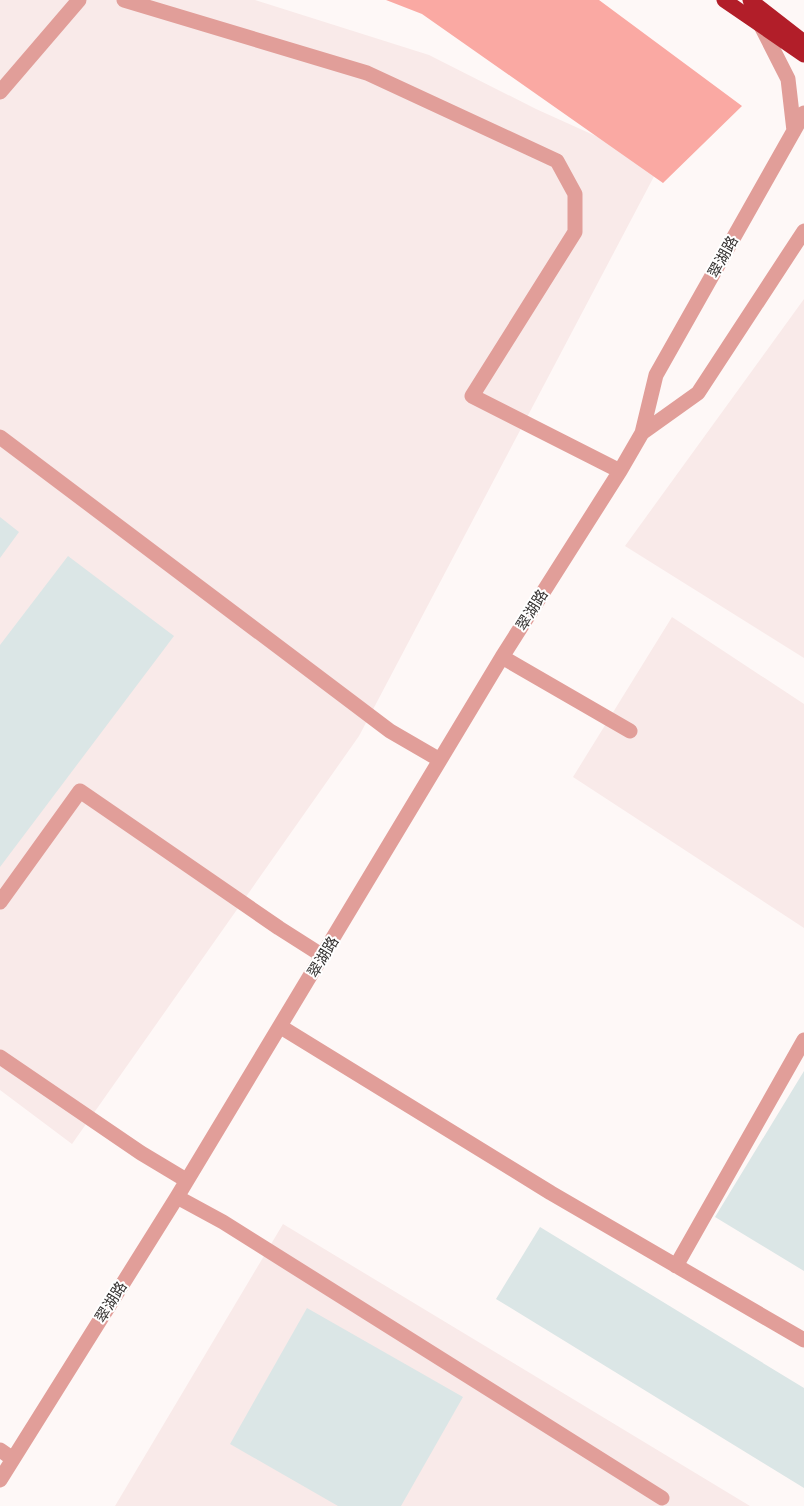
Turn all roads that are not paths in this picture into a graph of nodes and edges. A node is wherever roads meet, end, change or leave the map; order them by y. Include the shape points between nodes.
1 (79, 0) edge
2 (124, 0) edge
3 (724, 0) edge
4 (750, 0) edge
5 (804, 42) edge
6 (804, 54) edge
7 (0, 92) edge
8 (804, 113) edge
9 (794, 131) junction
10 (804, 231) edge
11 (642, 433) junction
12 (0, 437) edge
13 (620, 471) junction
14 (502, 657) junction
15 (630, 731) dead end
16 (440, 760) junction
17 (0, 902) edge
18 (323, 956) junction
19 (281, 1027) junction
20 (804, 1040) edge
21 (0, 1057) edge
22 (186, 1180) junction
23 (177, 1197) junction
24 (676, 1266) junction
25 (804, 1340) edge
26 (0, 1450) edge
27 (13, 1459) junction
28 (0, 1480) edge
29 (662, 1498) dead end

1 - 7 street
2 - 13 street via 367,73 557,161 575,194 575,232 472,396
3 - 6 highway
4 - 5 highway
4 - 9 street via 788,79
8 - 9 street, 翠湖路
9 - 11 street, 翠湖路 via 656,375
10 - 11 street, 翠湖路 via 698,393
11 - 13 street, 翠湖路
12 - 16 street via 390,731
13 - 14 street, 翠湖路
14 - 15 street
14 - 16 street, 翠湖路
16 - 18 street, 翠湖路
17 - 18 street via 80,791
18 - 19 street, 翠湖路
19 - 22 street, 翠湖路
19 - 24 street
20 - 24 street
21 - 22 street
22 - 23 street, 翠湖路
23 - 27 street, 翠湖路
23 - 29 street via 223,1222
24 - 25 street
26 - 27 street
27 - 28 street, 翠湖路

